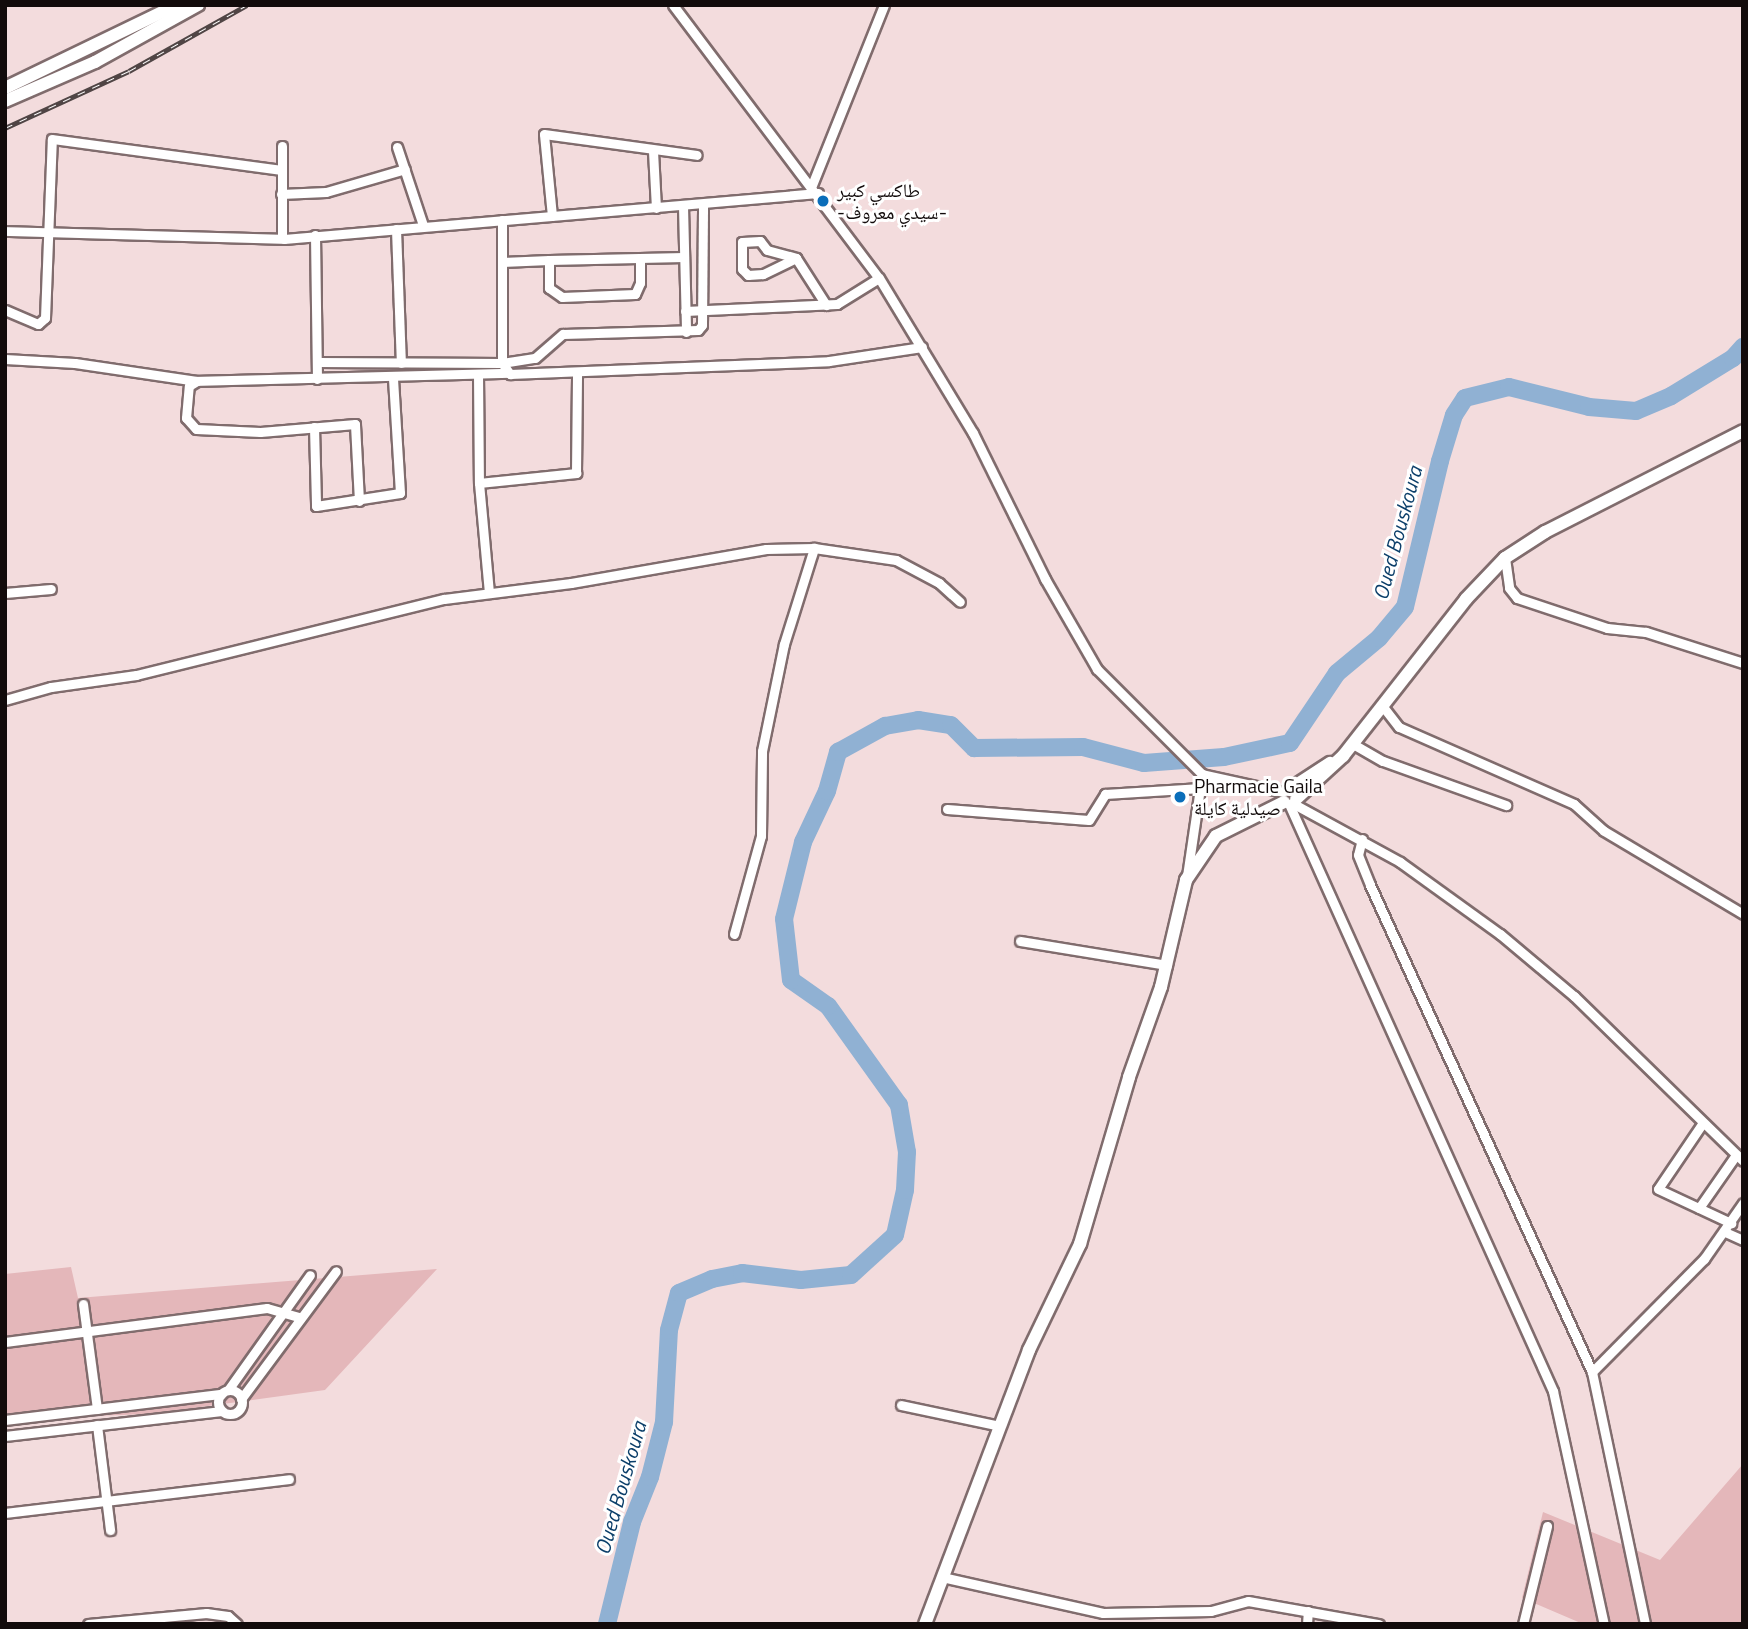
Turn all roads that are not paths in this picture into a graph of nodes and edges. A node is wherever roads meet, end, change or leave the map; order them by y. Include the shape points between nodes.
1 (177, 5) edge
2 (198, 5) edge
3 (673, 5) edge
4 (884, 5) edge
5 (5, 88) edge
6 (5, 101) edge
7 (282, 146) dead end
8 (397, 147) dead end
9 (653, 151) junction
10 (697, 155) dead end
11 (405, 169) junction
12 (281, 170) junction
13 (815, 189) junction
14 (281, 194) junction
15 (703, 205) junction
16 (683, 206) junction
17 (656, 208) junction
18 (552, 216) junction
19 (502, 220) junction
20 (423, 225) junction
21 (396, 229) junction
22 (5, 232) edge
23 (50, 232) junction
24 (315, 235) junction
25 (282, 238) junction
26 (684, 257) junction
27 (640, 258) junction
28 (796, 258) junction
29 (549, 260) junction
30 (502, 262) junction
31 (879, 278) junction
32 (826, 305) junction
33 (5, 310) edge
34 (703, 310) junction
35 (685, 311) junction
36 (686, 332) junction
37 (922, 347) junction
38 (5, 359) edge
39 (317, 362) junction
40 (401, 363) junction
41 (468, 363) junction
42 (504, 368) junction
43 (467, 374) junction
44 (478, 374) junction
45 (577, 374) junction
46 (393, 377) junction
47 (317, 379) junction
48 (197, 381) junction
49 (314, 427) junction
50 (1743, 431) edge
51 (479, 483) junction
52 (359, 501) junction
53 (814, 548) junction
54 (1505, 558) junction
55 (51, 589) dead end
56 (5, 593) edge
57 (489, 593) junction
58 (960, 602) dead end
59 (1743, 663) edge
60 (5, 700) edge
61 (1384, 708) junction
62 (1353, 744) junction
63 (1202, 774) junction
64 (1201, 788) junction
65 (1289, 798) junction
66 (1506, 805) dead end
67 (947, 809) dead end
68 (1362, 839) junction
69 (1186, 880) junction
70 (1743, 914) edge
71 (734, 933) dead end
72 (1020, 941) dead end
73 (1167, 965) junction
74 (1702, 1125) junction
75 (1740, 1158) edge
76 (1743, 1203) edge
77 (1699, 1208) junction
78 (1731, 1223) junction
79 (1726, 1232) junction
80 (1743, 1240) edge
81 (336, 1271) dead end
82 (310, 1275) dead end
83 (298, 1292) junction
84 (313, 1303) junction
85 (83, 1304) dead end
86 (285, 1311) junction
87 (301, 1318) junction
88 (86, 1332) junction
89 (5, 1342) edge
90 (1592, 1373) junction
91 (225, 1392) junction
92 (241, 1399) junction
93 (901, 1405) dead end
94 (97, 1409) junction
95 (222, 1411) junction
96 (5, 1420) edge
97 (97, 1425) junction
98 (1000, 1426) junction
99 (5, 1436) edge
100 (289, 1479) dead end
101 (107, 1501) junction
102 (5, 1513) edge
103 (1547, 1527) dead end
104 (110, 1530) dead end
105 (942, 1577) junction
106 (1308, 1611) junction
107 (88, 1624) edge
108 (237, 1624) edge
109 (925, 1624) edge
110 (1307, 1624) edge
111 (1379, 1624) edge
112 (1523, 1624) edge
113 (1604, 1624) edge
114 (1644, 1624) edge

1 - 5 street
2 - 6 street via 95,62
3 - 13 street
4 - 13 street
7 - 12 street
8 - 11 street
9 - 10 street
9 - 17 street
9 - 18 street via 544,134
11 - 14 street via 326,192
11 - 20 street
12 - 14 street
12 - 23 street via 52,139
13 - 15 street
13 - 31 street
14 - 25 street
15 - 16 street
15 - 34 street
16 - 17 street
16 - 26 street
17 - 18 street
18 - 19 street
19 - 20 street
19 - 30 street
20 - 21 street
21 - 24 street
21 - 40 street
22 - 23 street
23 - 25 street
23 - 33 street via 45,318 38,324
24 - 25 street
24 - 39 street
26 - 27 street
26 - 35 street
27 - 29 street
27 - 29 street via 640,284 635,294 562,297 549,288
28 - 28 street via 763,274 748,275 742,269 742,242 760,241 766,250
28 - 32 street
29 - 30 street
30 - 42 street
31 - 32 street via 847,301
31 - 37 street
32 - 34 street
34 - 35 street
34 - 36 street via 701,328
35 - 36 street
36 - 42 street via 563,334 535,358
37 - 45 street via 873,358 702,363 654,371
37 - 63 street via 973,433 1087,654 1119,693 1178,745
38 - 48 street via 75,363
39 - 40 street
39 - 47 street
40 - 41 street
41 - 42 street
41 - 43 street
42 - 44 street
42 - 45 street
43 - 44 street
43 - 46 street
44 - 51 street
45 - 51 street via 576,473
46 - 47 street
46 - 52 street via 402,489 396,495
47 - 48 street
48 - 49 street via 186,391 186,418 196,429 260,432
49 - 52 street via 350,423 357,428
49 - 52 street via 316,506
50 - 54 street via 1545,532
51 - 57 street
53 - 57 street via 766,549
53 - 58 street via 896,560 939,583
53 - 71 street via 784,644 762,751 761,836
54 - 59 street via 1509,588 1517,598 1606,628 1646,632
54 - 61 street via 1466,600
55 - 56 street
57 - 60 street via 444,599 136,676 51,688
61 - 62 street
61 - 70 street via 1399,727 1574,804 1604,831
62 - 65 street
62 - 66 street via 1383,761
63 - 64 street
63 - 65 street
64 - 67 street via 1105,794 1089,820
64 - 69 street
65 - 68 street
65 - 69 street via 1216,836
65 - 113 street via 1548,1379 1565,1432
68 - 74 street via 1424,878 1557,981
68 - 90 street via 1358,855 1370,884
69 - 73 street
72 - 73 street
73 - 98 street via 1080,1244 1029,1350
74 - 75 street
74 - 77 street via 1658,1187
75 - 77 street
76 - 78 street
77 - 78 street
78 - 79 street
79 - 80 street
79 - 90 street
81 - 84 street
82 - 83 street
83 - 84 street
83 - 86 street
84 - 87 street
85 - 88 street
86 - 87 street
86 - 88 street via 262,1308
86 - 91 street
87 - 92 street
88 - 89 street
88 - 94 street
90 - 114 street
91 - 92 street
91 - 94 street
91 - 95 street via 218,1404
92 - 95 street via 238,1410
93 - 98 street
94 - 96 street
95 - 97 street
97 - 99 street
97 - 101 street
98 - 105 street
100 - 101 street
101 - 102 street
101 - 104 street
103 - 112 street
105 - 106 street via 1103,1613 1211,1611 1248,1601
105 - 109 street
106 - 110 street
106 - 111 street
107 - 108 street via 206,1613 228,1616

